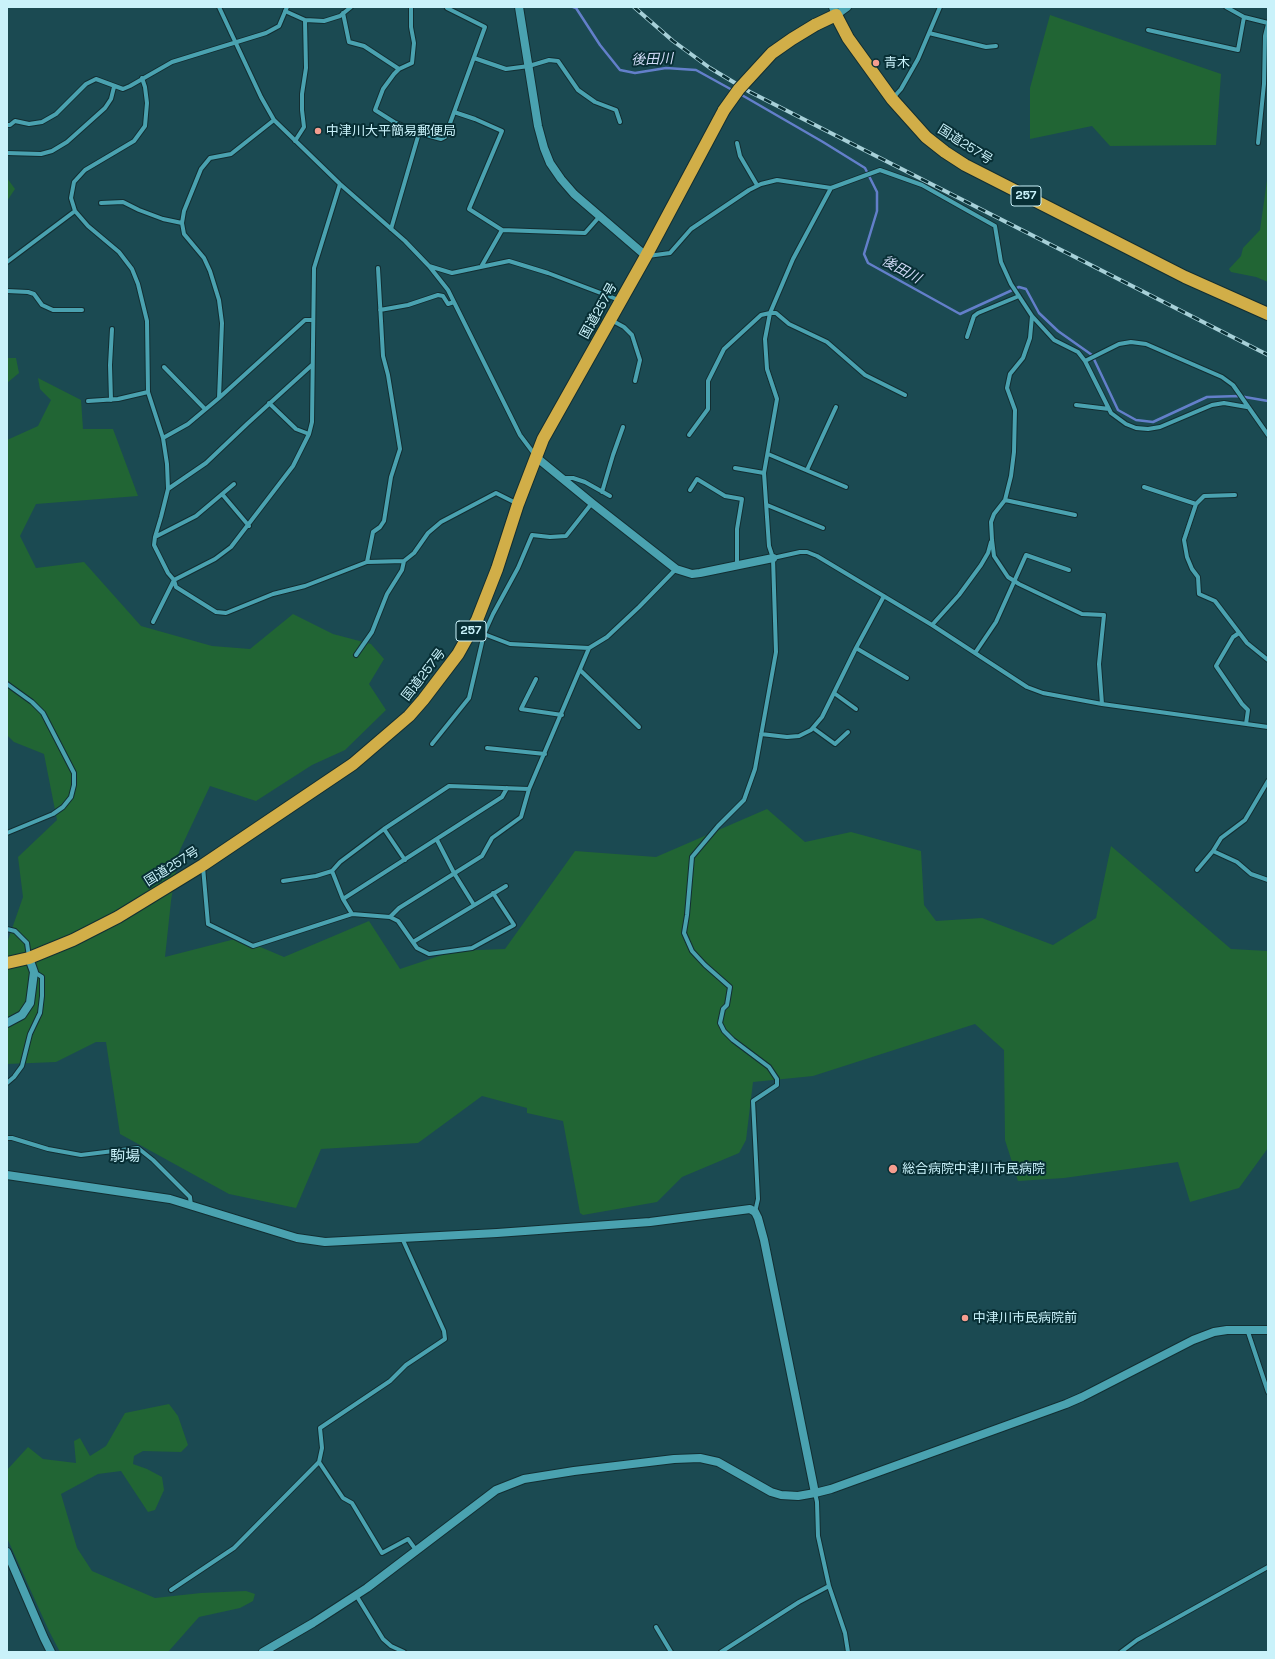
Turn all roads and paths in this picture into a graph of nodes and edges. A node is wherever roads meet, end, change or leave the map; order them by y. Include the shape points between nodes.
1 (219, 7) edge
2 (351, 7) edge
3 (412, 7) edge
4 (519, 7) edge
5 (847, 7) edge
6 (940, 7) edge
7 (1226, 7) edge
8 (446, 8) edge
9 (286, 9) edge
10 (835, 11) edge
11 (343, 13) junction
12 (1244, 17) junction
13 (305, 20) junction
14 (1268, 23) edge
15 (1148, 30) dead end
16 (929, 33) junction
17 (235, 42) junction
18 (996, 46) dead end
19 (474, 58) junction
20 (529, 66) junction
21 (399, 69) junction
22 (142, 78) junction
23 (114, 87) junction
24 (892, 99) junction
25 (454, 112) junction
26 (274, 120) junction
27 (620, 122) dead end
28 (7, 125) edge
29 (419, 133) junction
30 (295, 141) junction
31 (737, 143) dead end
32 (1258, 143) dead end
33 (7, 153) edge
34 (340, 184) junction
35 (757, 185) junction
36 (831, 188) junction
37 (101, 203) dead end
38 (75, 211) junction
39 (600, 216) junction
40 (182, 223) junction
41 (391, 229) junction
42 (502, 230) junction
43 (646, 256) junction
44 (7, 262) edge
45 (429, 266) junction
46 (481, 267) junction
47 (378, 268) dead end
48 (7, 291) edge
49 (1018, 295) junction
50 (621, 300) junction
51 (454, 302) junction
52 (82, 310) dead end
53 (380, 310) junction
54 (770, 313) junction
55 (1268, 314) edge
56 (1032, 316) junction
57 (610, 319) junction
58 (313, 320) junction
59 (112, 329) dead end
60 (967, 337) dead end
61 (1086, 360) junction
62 (312, 365) junction
63 (164, 367) dead end
64 (635, 381) dead end
65 (148, 392) junction
66 (905, 395) dead end
67 (219, 398) junction
68 (111, 400) junction
69 (88, 401) dead end
70 (270, 403) junction
71 (1076, 405) dead end
72 (1246, 405) junction
73 (836, 407) dead end
74 (205, 409) junction
75 (1109, 409) junction
76 (623, 427) dead end
77 (309, 434) junction
78 (689, 435) dead end
79 (1268, 435) edge
80 (163, 438) junction
81 (768, 454) junction
82 (536, 457) junction
83 (735, 468) dead end
84 (807, 470) junction
85 (764, 473) junction
86 (561, 478) junction
87 (234, 484) dead end
88 (846, 487) dead end
89 (1144, 487) dead end
90 (168, 489) junction
91 (690, 490) dead end
92 (602, 492) junction
93 (222, 494) junction
94 (1235, 495) dead end
95 (610, 496) dead end
96 (1005, 500) junction
97 (592, 503) junction
98 (518, 504) junction
99 (1196, 504) junction
100 (767, 505) junction
101 (1075, 515) dead end
102 (249, 526) junction
103 (823, 528) dead end
104 (155, 537) junction
105 (992, 540) junction
106 (773, 558) junction
107 (404, 561) junction
108 (367, 562) junction
109 (737, 566) junction
110 (676, 569) junction
111 (1069, 570) dead end
112 (174, 580) junction
113 (1014, 581) junction
114 (884, 596) junction
115 (153, 622) dead end
116 (932, 626) junction
117 (484, 634) junction
118 (1239, 634) junction
119 (589, 648) junction
120 (856, 648) junction
121 (975, 653) junction
122 (356, 655) dead end
123 (1268, 660) edge
124 (580, 670) junction
125 (908, 678) dead end
126 (536, 679) dead end
127 (7, 684) edge
128 (834, 693) junction
129 (1102, 704) junction
130 (856, 709) dead end
131 (562, 715) junction
132 (1246, 724) junction
133 (639, 727) dead end
134 (1268, 727) edge
135 (813, 728) junction
136 (848, 732) dead end
137 (762, 734) junction
138 (432, 744) dead end
139 (488, 748) dead end
140 (545, 754) junction
141 (1268, 781) edge
142 (507, 788) junction
143 (529, 790) junction
144 (384, 829) junction
145 (7, 833) edge
146 (437, 840) junction
147 (1213, 851) junction
148 (405, 860) junction
149 (203, 865) junction
150 (1197, 870) dead end
151 (332, 871) junction
152 (454, 873) junction
153 (1268, 880) edge
154 (283, 881) dead end
155 (506, 886) dead end
156 (493, 893) junction
157 (343, 899) junction
158 (474, 905) junction
159 (352, 914) junction
160 (390, 917) junction
161 (7, 929) edge
162 (413, 942) junction
163 (29, 958) junction
164 (7, 963) edge
165 (34, 972) junction
166 (7, 1023) edge
167 (7, 1083) edge
168 (7, 1138) edge
169 (7, 1174) edge
170 (191, 1206) junction
171 (755, 1212) junction
172 (402, 1238) junction
173 (1247, 1329) junction
174 (1268, 1330) edge
175 (1268, 1392) edge
176 (319, 1462) junction
177 (815, 1493) junction
178 (416, 1550) junction
179 (7, 1552) edge
180 (1268, 1568) edge
181 (829, 1586) junction
182 (171, 1590) dead end
183 (356, 1595) junction
184 (656, 1627) dead end
185 (396, 1650) edge
186 (51, 1652) edge
187 (263, 1652) edge
188 (404, 1652) edge
189 (671, 1652) edge
190 (721, 1652) edge
191 (848, 1652) edge
192 (1121, 1652) edge

1 - 17 street
2 - 11 street
3 - 21 street via 412,63
4 - 20 street
5 - 10 street
6 - 16 street
7 - 12 street
8 - 19 street via 485,27
9 - 13 street
9 - 17 street via 279,26 266,33
10 - 24 highway, 国道257号 / 257 via 848,38
10 - 43 highway, 国道257号 / 257, bridge via 772,53 739,89 724,110
11 - 13 street via 324,21
11 - 21 street via 349,42 364,46
12 - 14 street
12 - 15 street via 1238,50
13 - 30 street via 306,68 302,94 304,127
14 - 32 street
16 - 18 street via 986,47
16 - 24 street via 918,59 901,89
17 - 22 street via 172,62
17 - 26 street via 260,97
19 - 20 street via 506,69
19 - 25 street
20 - 27 street via 549,60 558,61 578,90 595,102 616,110
20 - 39 street via 538,126 550,163 574,194
21 - 29 street via 384,89 375,110
22 - 23 street via 123,89
22 - 38 street via 147,103 145,126 134,141 85,170 74,182 71,198
23 - 28 street via 96,80 86,84 56,114 42,122 29,124 15,121
23 - 33 street via 105,108 67,142 41,154
24 - 55 highway, 国道257号 / 257 via 926,138 965,165 1185,277
25 - 29 street via 445,137 441,139
25 - 42 street via 502,131 470,209
26 - 30 street
26 - 40 street via 231,154 210,158 201,169 184,211
29 - 41 street
30 - 34 street
31 - 35 street via 740,156
34 - 41 street
34 - 58 street via 314,268
35 - 36 street via 777,180
35 - 43 street via 691,229 670,253
36 - 49 street via 880,170 922,185 995,226 1001,262
36 - 54 street via 793,259
37 - 40 street via 124,202 163,219
38 - 44 street
38 - 65 street via 88,226 119,252 132,269 147,322
39 - 42 street via 585,233
39 - 43 street
40 - 67 street via 184,234 204,258 219,300 222,323
41 - 45 street
42 - 46 street
43 - 50 highway, 国道257号 / 257
45 - 46 street via 452,273
45 - 51 street
46 - 50 street via 509,261
47 - 53 street
48 - 52 street via 34,294 42,305 53,310
49 - 56 street
49 - 60 street via 974,316
50 - 57 highway, 国道257号 / 257
51 - 53 street via 448,304 443,296 438,295 408,305
51 - 82 street via 520,435
53 - 108 street via 383,356 400,449 391,477 384,521 373,532
54 - 66 street via 776,313 789,324 827,342 865,375
54 - 78 street via 762,315 724,349 708,381 708,409
54 - 81 street via 765,339 767,369 777,399
56 - 61 street via 1054,340 1078,352
56 - 96 street via 1030,338 1023,358 1010,374 1007,388 1015,410 1015,424 1011,476
57 - 64 street via 624,327 632,336 640,360
57 - 82 highway, 国道257号 / 257 via 542,439
58 - 62 street
58 - 67 street via 305,320
59 - 68 street
61 - 72 street via 1119,344 1146,344 1222,377 1235,389
61 - 75 street
62 - 70 street
62 - 77 street via 312,422
63 - 74 street
65 - 68 street
65 - 80 street
67 - 74 street
68 - 69 street
70 - 77 street via 296,429
70 - 90 street via 206,463
71 - 75 street
72 - 75 street via 1212,405 1160,427 1148,429 1126,424
72 - 79 street
73 - 84 street
74 - 80 street via 188,424
76 - 92 street
77 - 102 street via 293,466
80 - 90 street
81 - 84 street
81 - 85 street
82 - 86 street
82 - 98 highway, 国道257号 / 257
83 - 85 street
84 - 88 street
85 - 100 street
86 - 92 street via 585,482
86 - 97 street
87 - 93 street
89 - 99 street
90 - 104 street
91 - 109 street via 697,479 725,496 742,499 736,529
92 - 95 street
93 - 102 street
93 - 104 street via 196,516
94 - 99 street via 1204,496
96 - 101 street
96 - 105 street via 991,522
97 - 110 street
97 - 117 street via 566,536 532,535
98 - 107 street via 496,493 441,522
98 - 149 highway, 国道257号 / 257 via 477,620 458,654 409,716 353,764
99 - 118 street via 1184,540 1187,557 1198,577 1199,594 1215,601
100 - 103 street
100 - 106 street via 769,546
102 - 112 street via 231,547 215,559
104 - 112 street via 154,546
105 - 113 street via 994,556 1008,577
105 - 116 street via 981,565
106 - 109 street
106 - 114 street via 807,552
106 - 137 street via 776,652
107 - 108 street
107 - 122 street via 372,632
108 - 112 street via 226,613 216,612 176,586
109 - 110 street via 692,574
110 - 119 street via 607,637
111 - 113 street via 1026,555
112 - 115 street
113 - 121 street via 996,622
113 - 129 street via 1082,614 1104,615 1099,664
114 - 116 street
114 - 120 street
116 - 121 street
117 - 119 street via 510,644
117 - 138 street via 469,698
118 - 123 street
118 - 132 street via 1233,637 1216,666 1248,710
119 - 124 street
120 - 125 street
120 - 128 street
121 - 129 street via 1027,687 1043,693
124 - 131 street
124 - 133 street
126 - 131 street via 521,709
127 - 145 street via 43,713 74,773 71,797 62,807 52,814
128 - 130 street
128 - 135 street via 822,717
129 - 132 street
131 - 140 street
132 - 134 street
135 - 136 street via 834,744
135 - 137 street via 799,736
137 - 171 street via 755,769 744,800 692,856 684,933 692,951 730,987 720,1023 724,1031 769,1067 777,1079 777,1085 753,1101 758,1199
139 - 140 street
140 - 143 street
141 - 147 street via 1245,820 1220,838
142 - 143 street
142 - 144 street via 449,786
142 - 146 street via 502,797
143 - 152 street via 521,818 492,838 482,856
144 - 148 street
144 - 151 street
146 - 148 street
146 - 152 street
147 - 150 street
147 - 153 street via 1237,862 1251,874
148 - 157 street
149 - 159 street via 208,924 253,946
149 - 163 highway, 国道257号 / 257 via 118,917 73,940
151 - 154 street
151 - 157 street
152 - 158 street
152 - 160 street via 399,908
155 - 156 street
156 - 158 street
156 - 162 street via 514,925 472,948 429,954 417,948
157 - 159 street
158 - 162 street
159 - 160 street
160 - 162 street via 398,921
161 - 163 street via 15,931 27,943
163 - 164 highway, 国道257号 / 257
163 - 165 street
165 - 166 street via 30,1003 22,1015
165 - 167 street via 42,977 40,1013 30,1034 22,1066
168 - 170 street via 81,1155 138,1148 190,1197
169 - 170 street via 170,1199
170 - 172 street via 312,1241 345,1242
171 - 172 street via 745,1209 650,1222
171 - 177 street via 764,1240
172 - 176 street via 444,1331 445,1339 406,1365 390,1381 320,1428 322,1448
173 - 174 street
173 - 175 street
173 - 177 street via 1214,1332 1193,1340 1072,1402
176 - 178 street via 343,1498 352,1503 382,1553 408,1538
176 - 182 street via 234,1548
177 - 178 street via 798,1496 771,1492 718,1462 700,1458 537,1476 496,1490
177 - 181 street via 818,1536
178 - 183 street
179 - 186 street
180 - 192 street via 1137,1640
181 - 190 street
181 - 191 street via 845,1633
183 - 185 street via 383,1639
183 - 187 street
184 - 189 street
185 - 188 street

